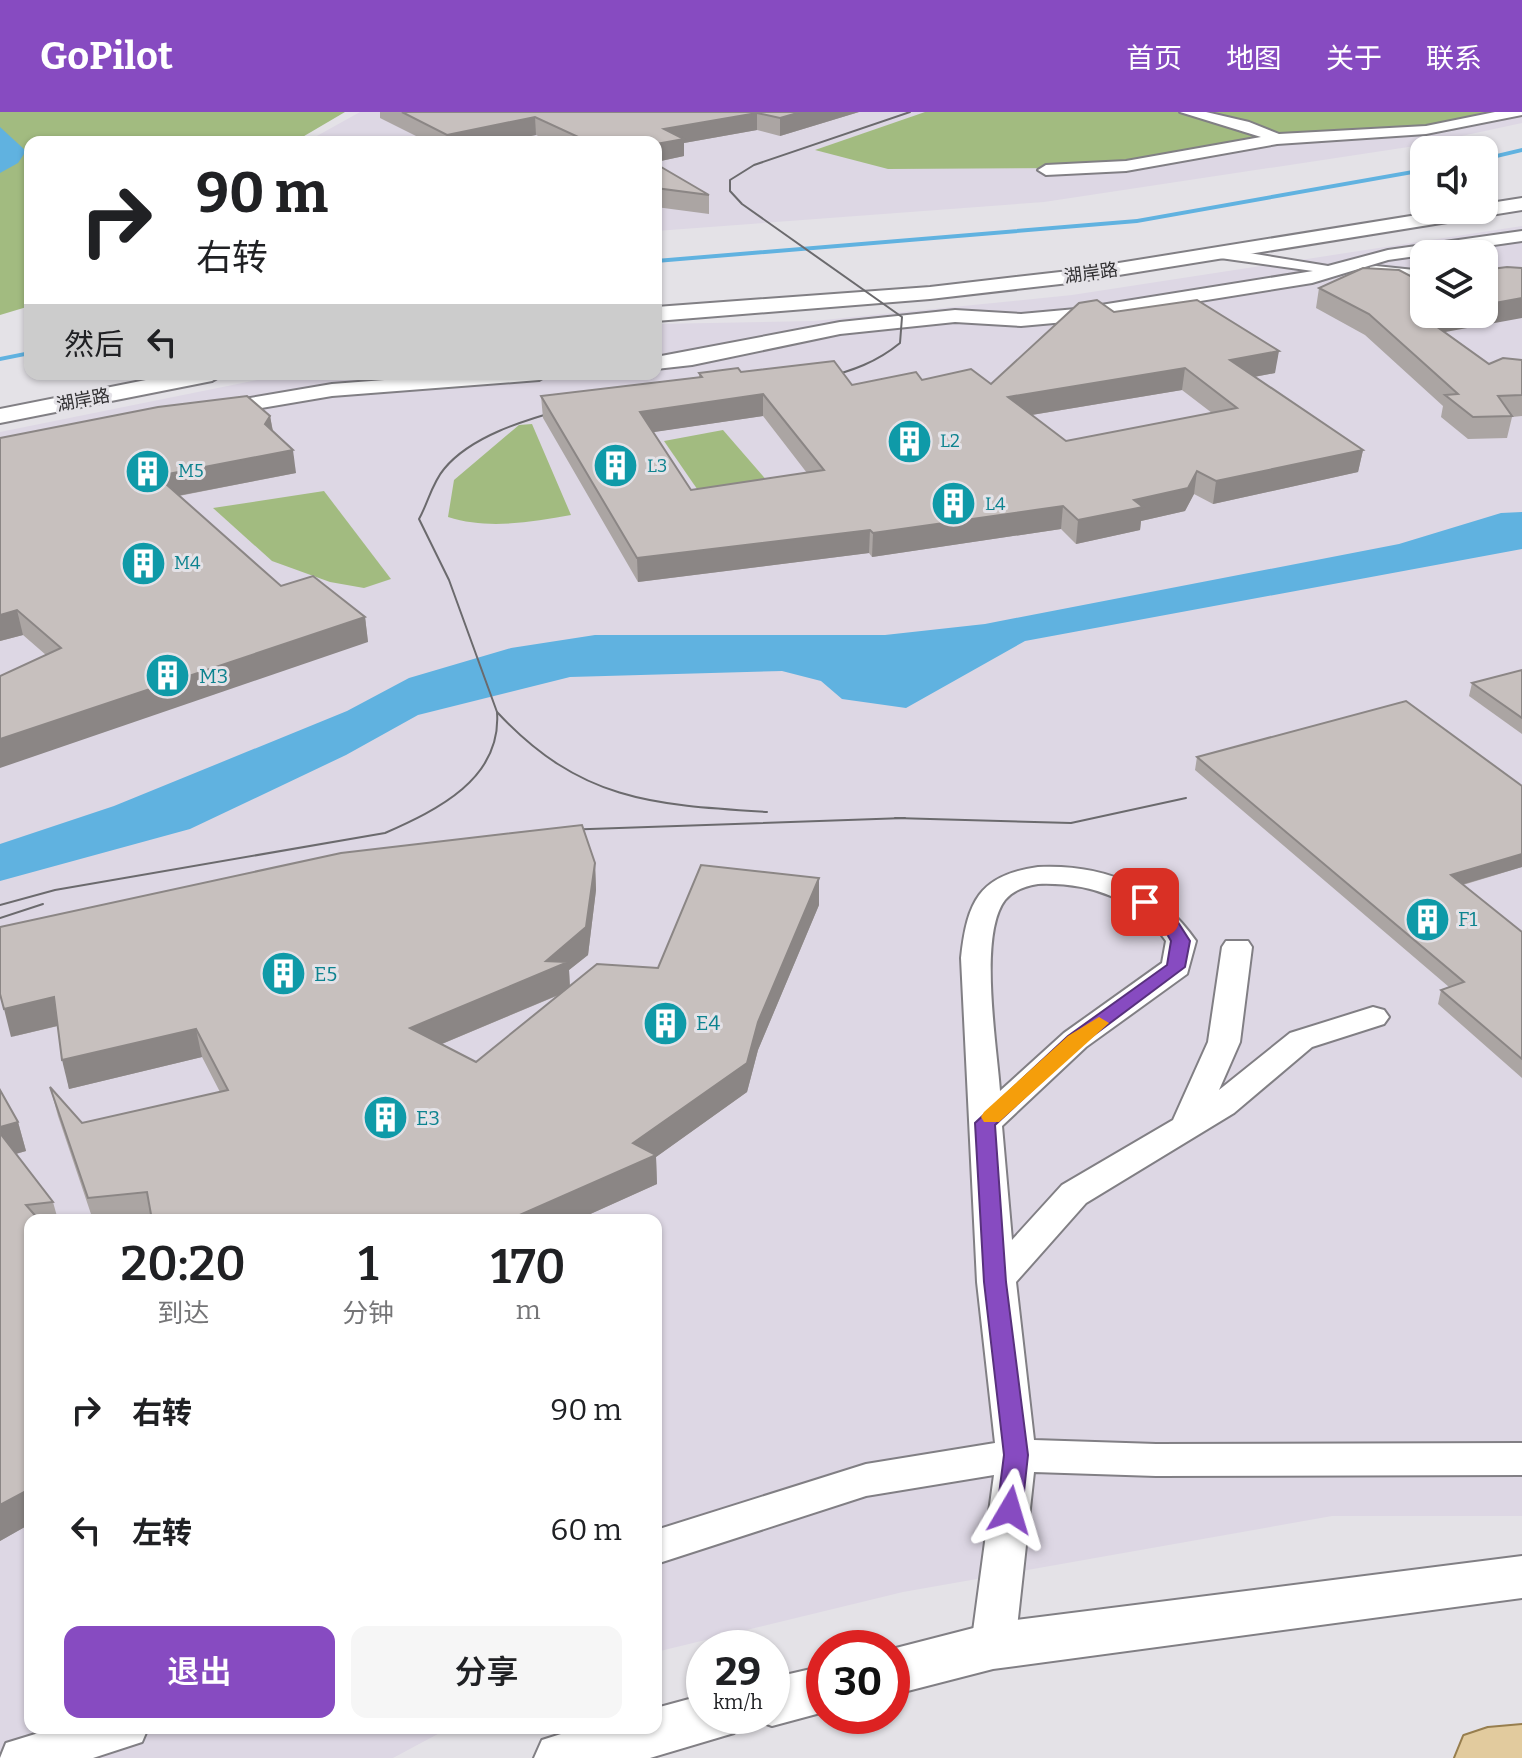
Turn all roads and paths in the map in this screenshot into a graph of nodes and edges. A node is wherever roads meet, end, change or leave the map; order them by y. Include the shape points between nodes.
1 (1187, 112) edge
2 (1517, 112) edge
3 (1277, 139) junction
4 (1046, 170) dead end
5 (1512, 206) edge
6 (1522, 236) edge
7 (1219, 253) junction
8 (1333, 269) junction
9 (1410, 275) edge
10 (662, 314) edge
11 (662, 362) edge
12 (182, 380) edge
13 (461, 380) edge
14 (188, 415) edge
15 (0, 416) edge
16 (1237, 947) dead end
17 (1373, 1017) dead end
18 (985, 1123) junction
19 (1186, 1127) junction
20 (995, 1282) junction
21 (1016, 1455) junction
22 (1515, 1455) edge
23 (662, 1545) edge
24 (1522, 1577) edge
25 (993, 1646) junction
26 (910, 1667) edge
27 (686, 1724) edge
28 (662, 1730) edge
29 (105, 1734) edge
30 (649, 1734) edge
31 (1522, 1755) edge
32 (22, 1758) edge
33 (561, 1758) edge
34 (1488, 1758) edge

1 - 3 street via 1249,126
2 - 3 street via 1426,130
3 - 4 street via 1126,166
5 - 6 street
5 - 7 street, 湖岸路
6 - 8 street
7 - 8 street
7 - 10 street, 湖岸路 via 930,293
8 - 9 street
8 - 11 street via 1312,278 1106,311 1021,320 955,316 840,328
12 - 15 street, 湖岸路
13 - 14 street via 332,390
16 - 19 street via 1224,1042
17 - 19 street via 1301,1040 1222,1105
18 - 18 street via 976,952 989,899 1015,879 1052,874 1125,888 1166,917 1181,941 1176,967 1075,1040
18 - 20 street
19 - 20 street via 1074,1194
20 - 21 street
21 - 22 street via 1156,1460
21 - 23 street via 866,1480
21 - 25 street
24 - 25 street
25 - 26 street
27 - 28 street
29 - 32 street
30 - 33 street
31 - 34 main road

